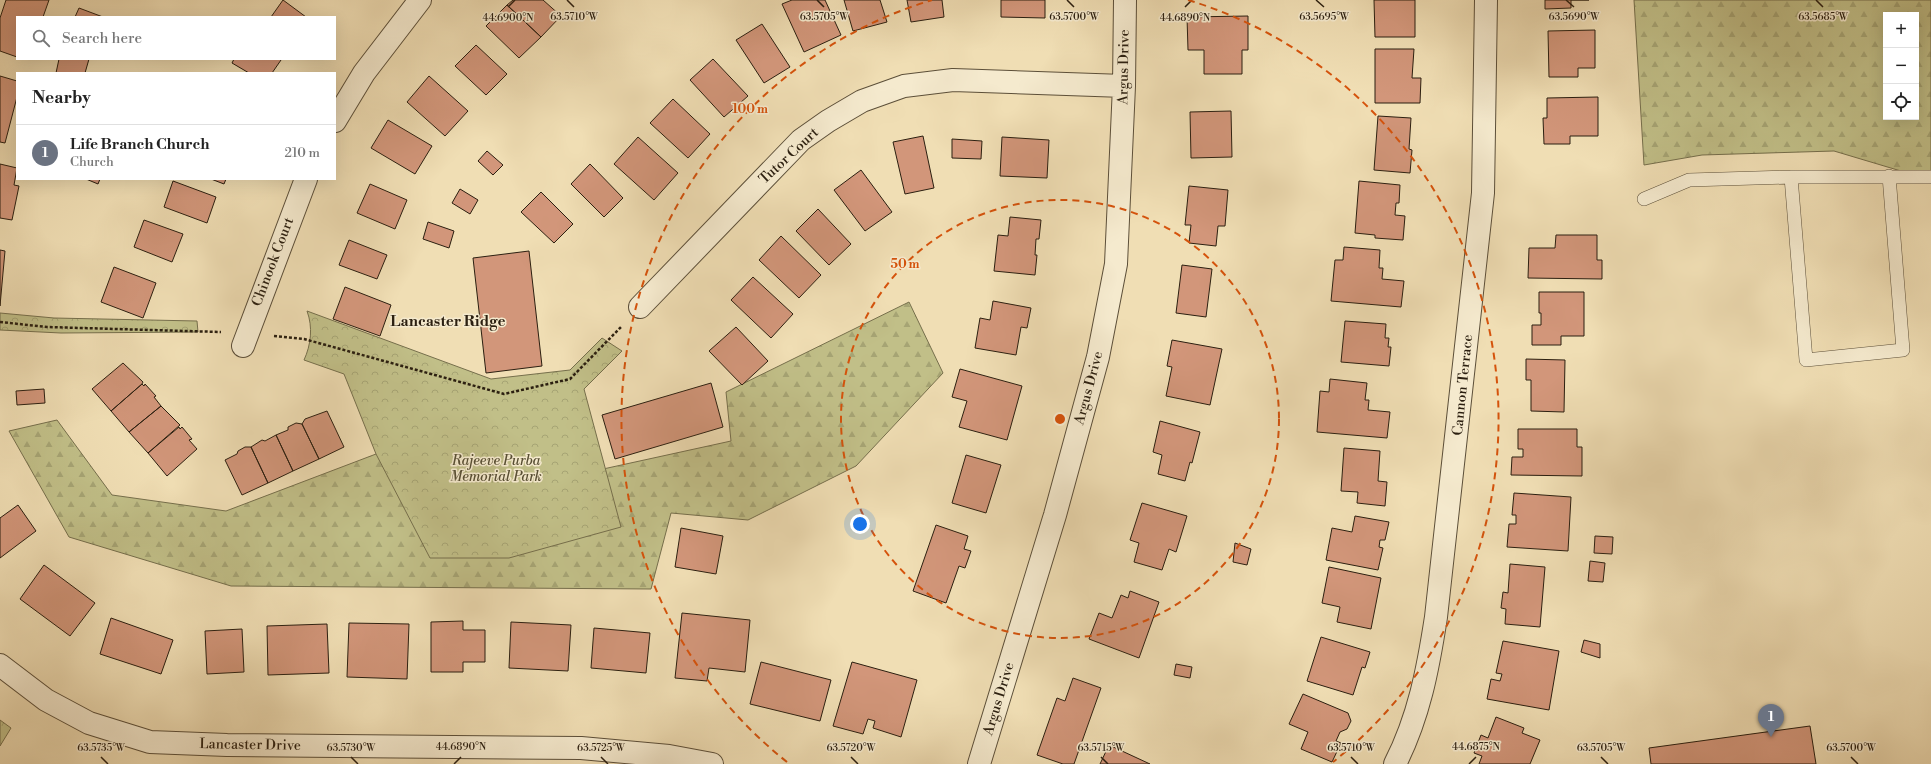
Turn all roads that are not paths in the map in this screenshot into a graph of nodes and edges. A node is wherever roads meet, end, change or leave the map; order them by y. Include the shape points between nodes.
1 (420, 0) edge
2 (1125, 0) edge
3 (1486, 0) edge
4 (1124, 86) junction
5 (336, 119) edge
6 (1889, 176) junction
7 (1791, 177) junction
8 (1931, 177) edge
9 (306, 180) edge
10 (1644, 199) dead end
11 (640, 308) road end
12 (245, 339) road end
13 (0, 665) edge
14 (712, 764) edge
15 (979, 764) edge
16 (1395, 764) edge

1 - 5 street via 364,73
2 - 4 street, Argus Drive
3 - 16 street, Cannon Terrace via 1483,193 1436,617 1425,684 1405,744
4 - 11 street, Tutor Court via 953,80 904,86 862,101 802,140
4 - 15 street, Argus Drive via 1116,264 1098,357 1055,515
6 - 7 lane
6 - 7 lane via 1903,350 1806,360
6 - 8 lane
7 - 10 lane via 1689,180
9 - 12 street, Chinook Court
13 - 14 street, Lancaster Drive via 46,700 89,723 150,742 581,748 669,756

